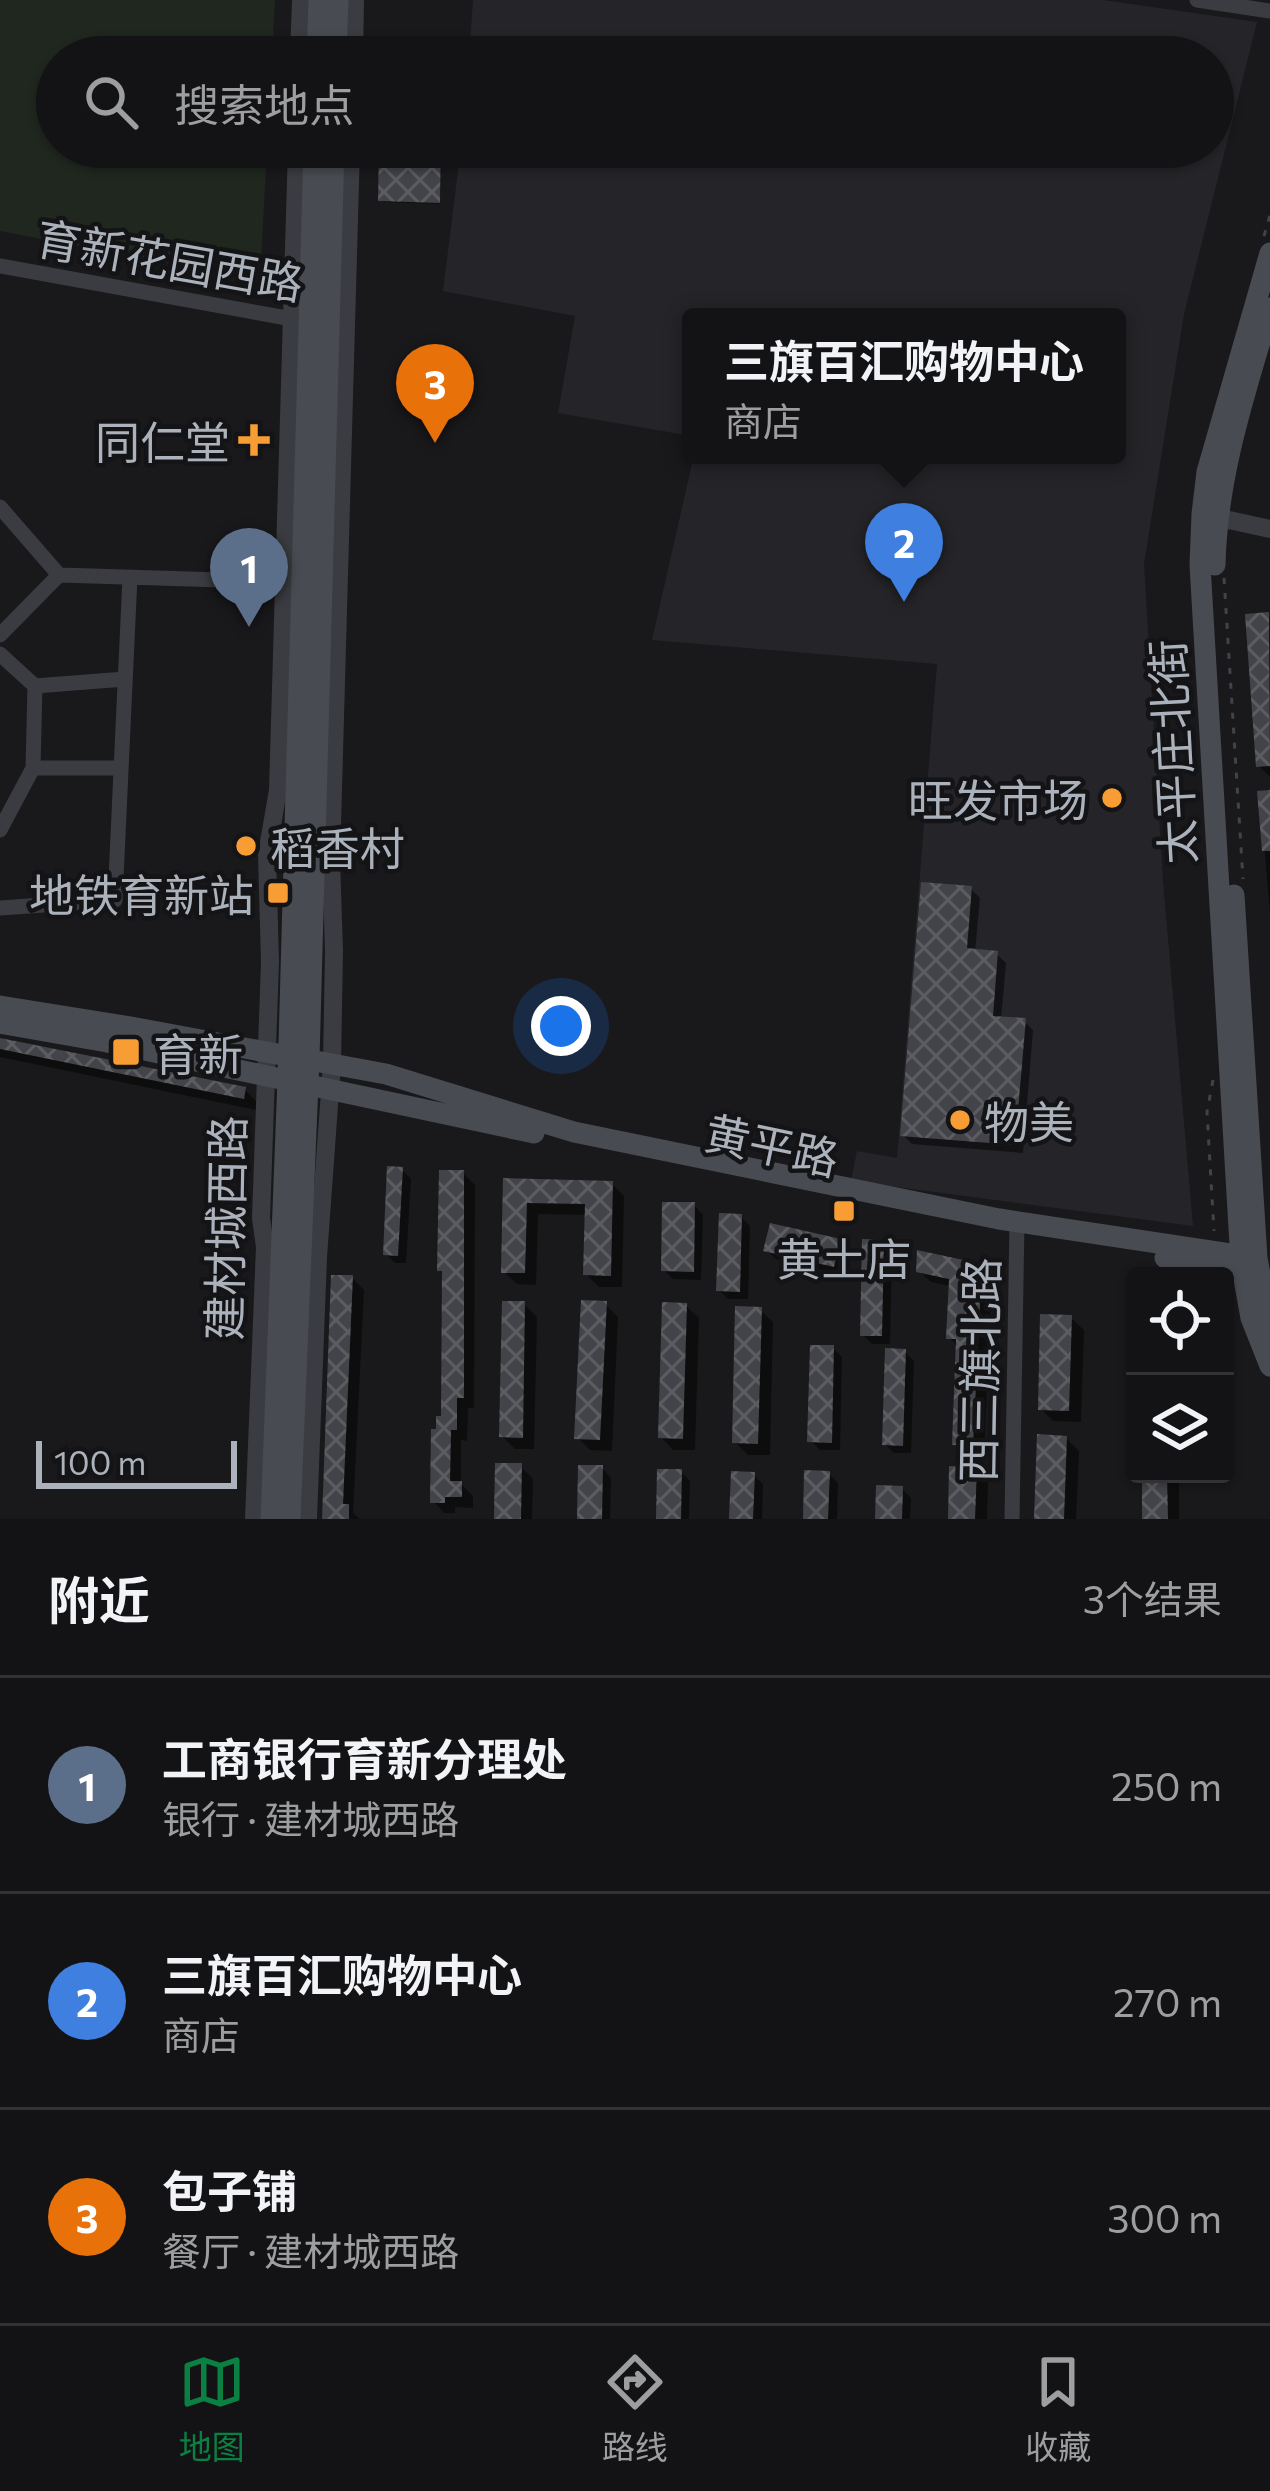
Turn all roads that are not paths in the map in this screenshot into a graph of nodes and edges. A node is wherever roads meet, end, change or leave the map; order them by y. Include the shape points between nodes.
1 (301, 0) edge
2 (319, 0) edge
3 (338, 0) edge
4 (355, 0) edge
5 (1197, 0) edge
6 (1270, 11) edge
7 (300, 36) edge
8 (318, 36) edge
9 (337, 36) edge
10 (354, 36) edge
11 (299, 168) edge
12 (314, 168) edge
13 (331, 168) edge
14 (350, 168) edge
15 (1270, 253) edge
16 (0, 266) edge
17 (1270, 308) edge
18 (310, 321) junction
19 (0, 507) edge
20 (1209, 516) junction
21 (1270, 529) edge
22 (59, 575) junction
23 (130, 577) junction
24 (293, 582) junction
25 (0, 635) edge
26 (0, 654) edge
27 (125, 679) junction
28 (35, 686) junction
29 (33, 768) junction
30 (121, 768) junction
31 (0, 830) edge
32 (0, 908) edge
33 (0, 1006) edge
34 (0, 1023) edge
35 (299, 1058) junction
36 (298, 1083) junction
37 (1017, 1229) junction
38 (1252, 1258) edge
39 (1270, 1330) edge
40 (1270, 1366) edge
41 (254, 1519) edge
42 (271, 1519) edge
43 (290, 1519) edge
44 (308, 1519) edge
45 (1012, 1519) edge

1 - 7 street
2 - 8 main road
3 - 9 main road
4 - 10 street
5 - 6 street
11 - 18 street, 建材城西路
12 - 18 main road, 建材城西路
13 - 18 main road, 建材城西路
14 - 35 street, 建材城西路 via 334,931
15 - 20 main road, 太平庄北街 via 1214,448
16 - 18 street, 育新花园西路
17 - 20 main road, 太平庄北街
18 - 24 main road, 建材城西路
18 - 35 main road, 建材城西路
19 - 22 street
20 - 21 street
20 - 38 main road, 太平庄北街 via 1202,622
22 - 23 street
22 - 25 street
23 - 24 street
23 - 27 street
24 - 35 main road, 建材城西路
26 - 28 street
27 - 28 street
27 - 30 street
28 - 29 street
29 - 30 street
29 - 31 street
30 - 32 street via 115,900
33 - 35 main road, 黄平路
34 - 36 main road, 黄平路
35 - 36 main road, 建材城西路
35 - 36 street, 建材城西路
35 - 37 main road, 黄平路 via 412,1081 594,1137
36 - 37 main road, 黄平路
36 - 41 street, 建材城西路 via 261,1218
36 - 42 main road, 建材城西路
36 - 43 main road, 建材城西路
36 - 44 street, 建材城西路 via 318,1257
37 - 38 main road, 黄平路
37 - 45 street, 西三旗北路
38 - 39 main road
38 - 40 main road via 1251,1318

